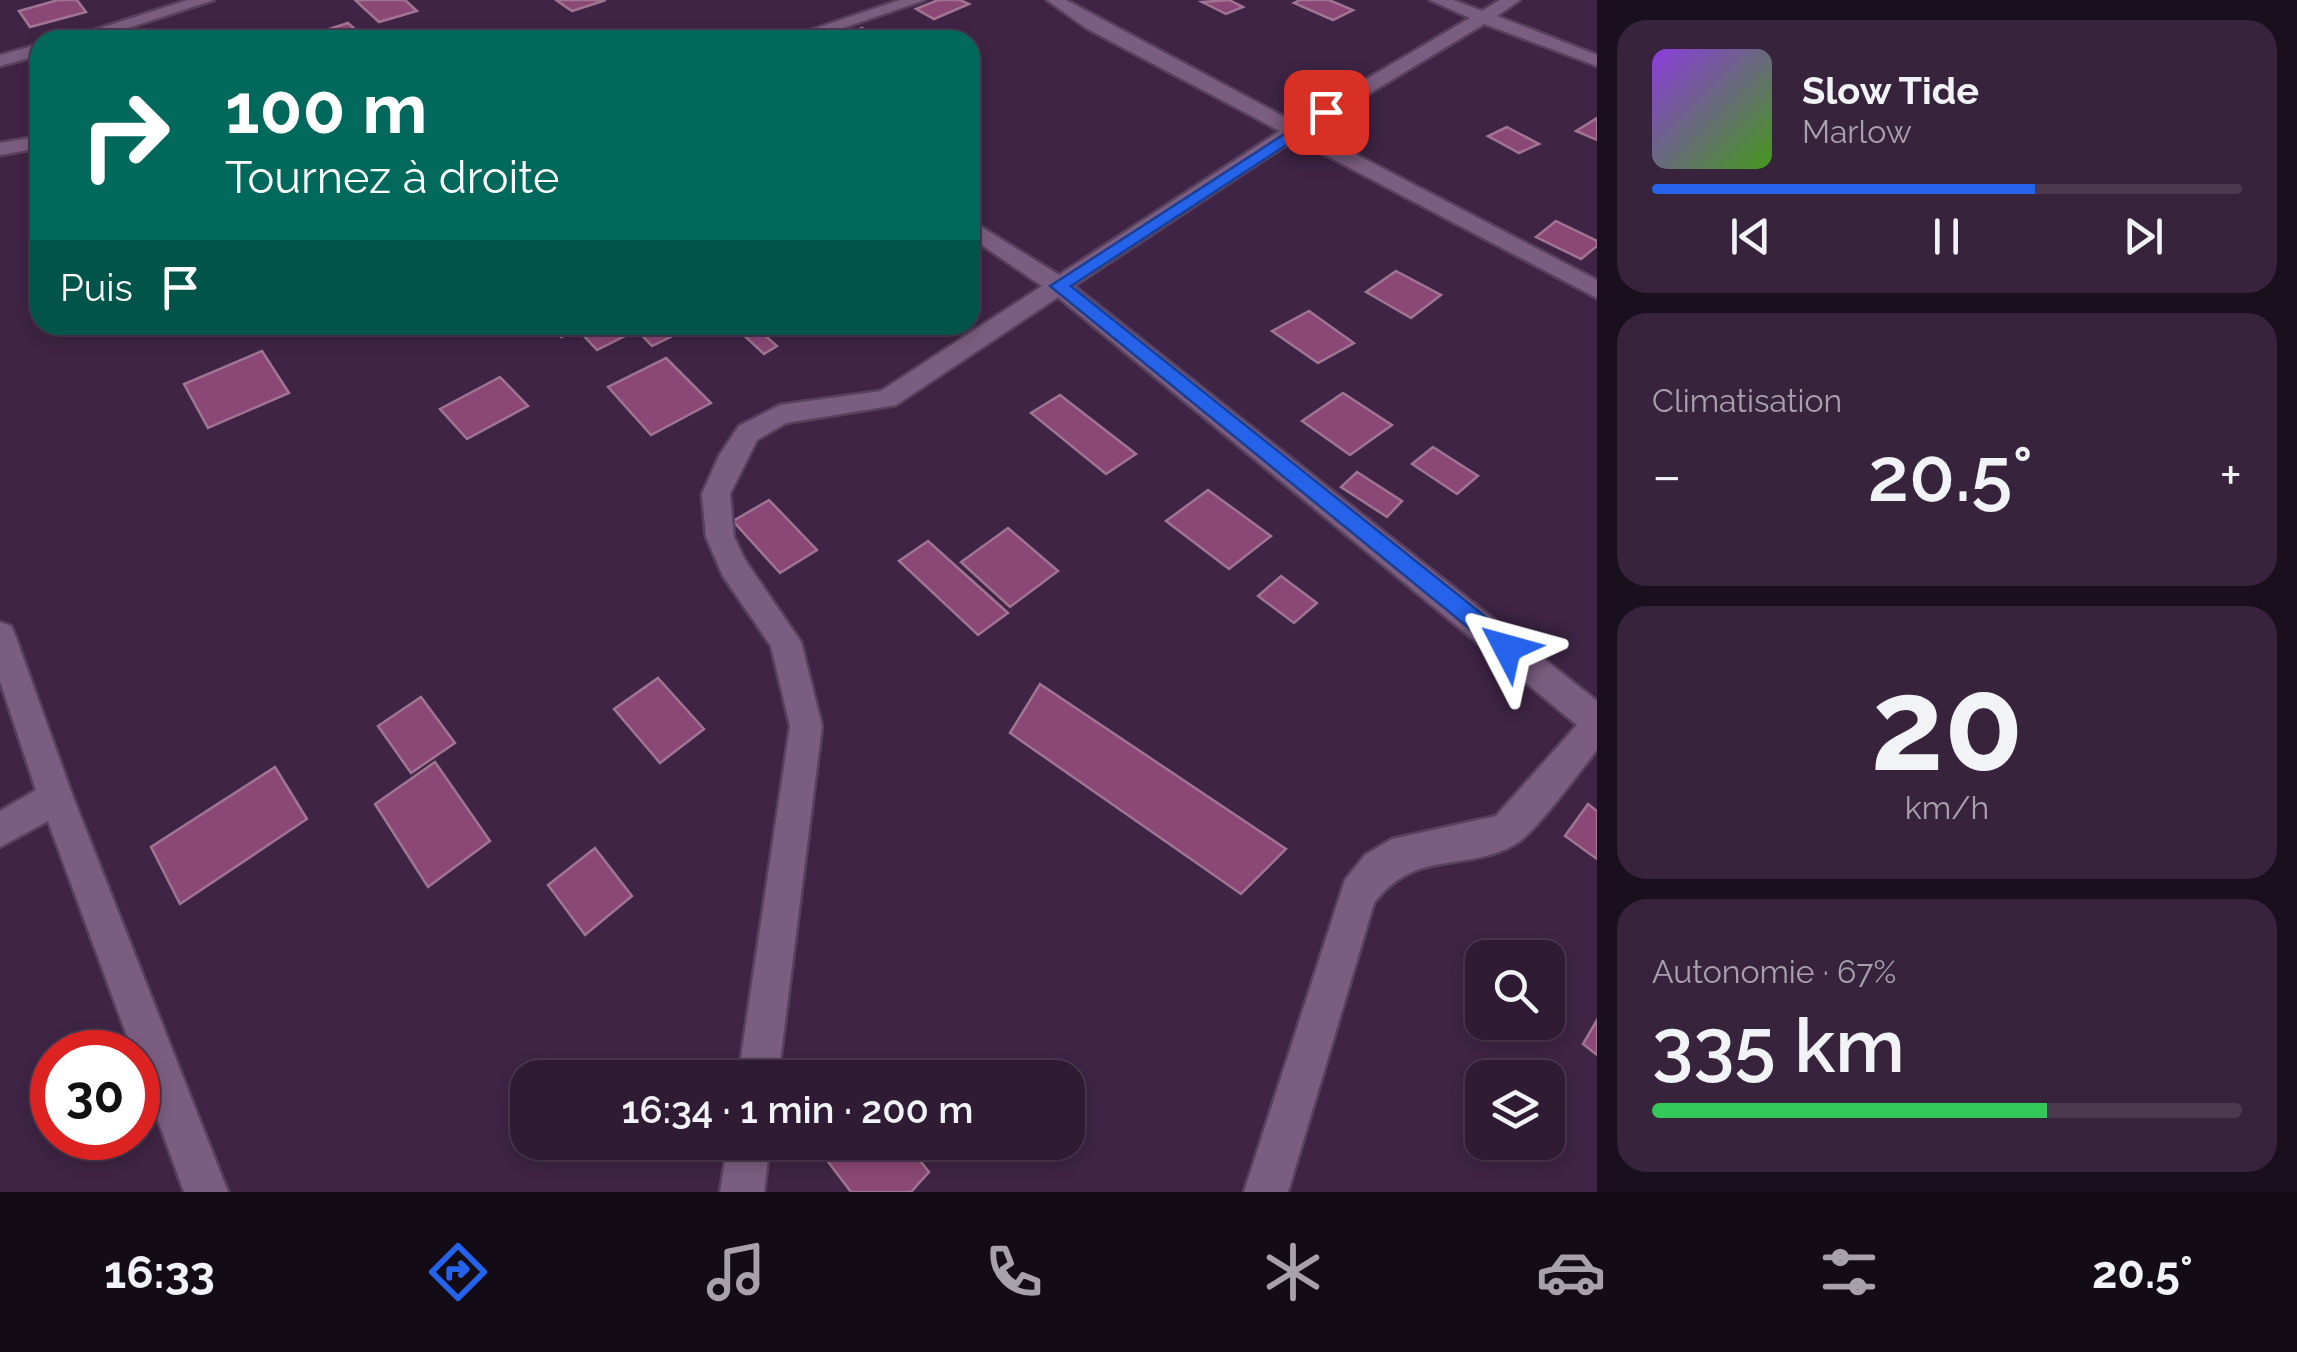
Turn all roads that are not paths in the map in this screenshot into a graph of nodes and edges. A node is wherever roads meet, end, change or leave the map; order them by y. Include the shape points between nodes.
1 (206, 0) edge
2 (917, 0) edge
3 (1055, 0) edge
4 (1438, 0) edge
5 (1512, 0) edge
6 (1483, 18) junction
7 (106, 30) edge
8 (822, 30) edge
9 (30, 53) edge
10 (1597, 61) edge
11 (0, 62) edge
12 (1295, 130) junction
13 (30, 144) edge
14 (0, 149) edge
15 (980, 233) edge
16 (1059, 286) junction
17 (1597, 290) edge
18 (0, 635) edge
19 (1597, 723) edge
20 (56, 797) junction
21 (0, 830) edge
22 (760, 1060) edge
23 (746, 1160) edge
24 (206, 1192) edge
25 (742, 1192) edge
26 (1266, 1192) edge

1 - 7 street
2 - 8 street
3 - 12 street
4 - 6 street
5 - 6 street
6 - 10 street
6 - 12 street
9 - 11 street
12 - 16 street
12 - 17 street
13 - 14 street
15 - 16 street
16 - 19 street
16 - 22 street via 887,399 780,414 748,433 716,494 720,537 733,568 785,642 806,726
18 - 20 street
19 - 26 street via 1506,831 1405,852 1378,868 1358,893
20 - 21 street
20 - 24 street
23 - 25 street

